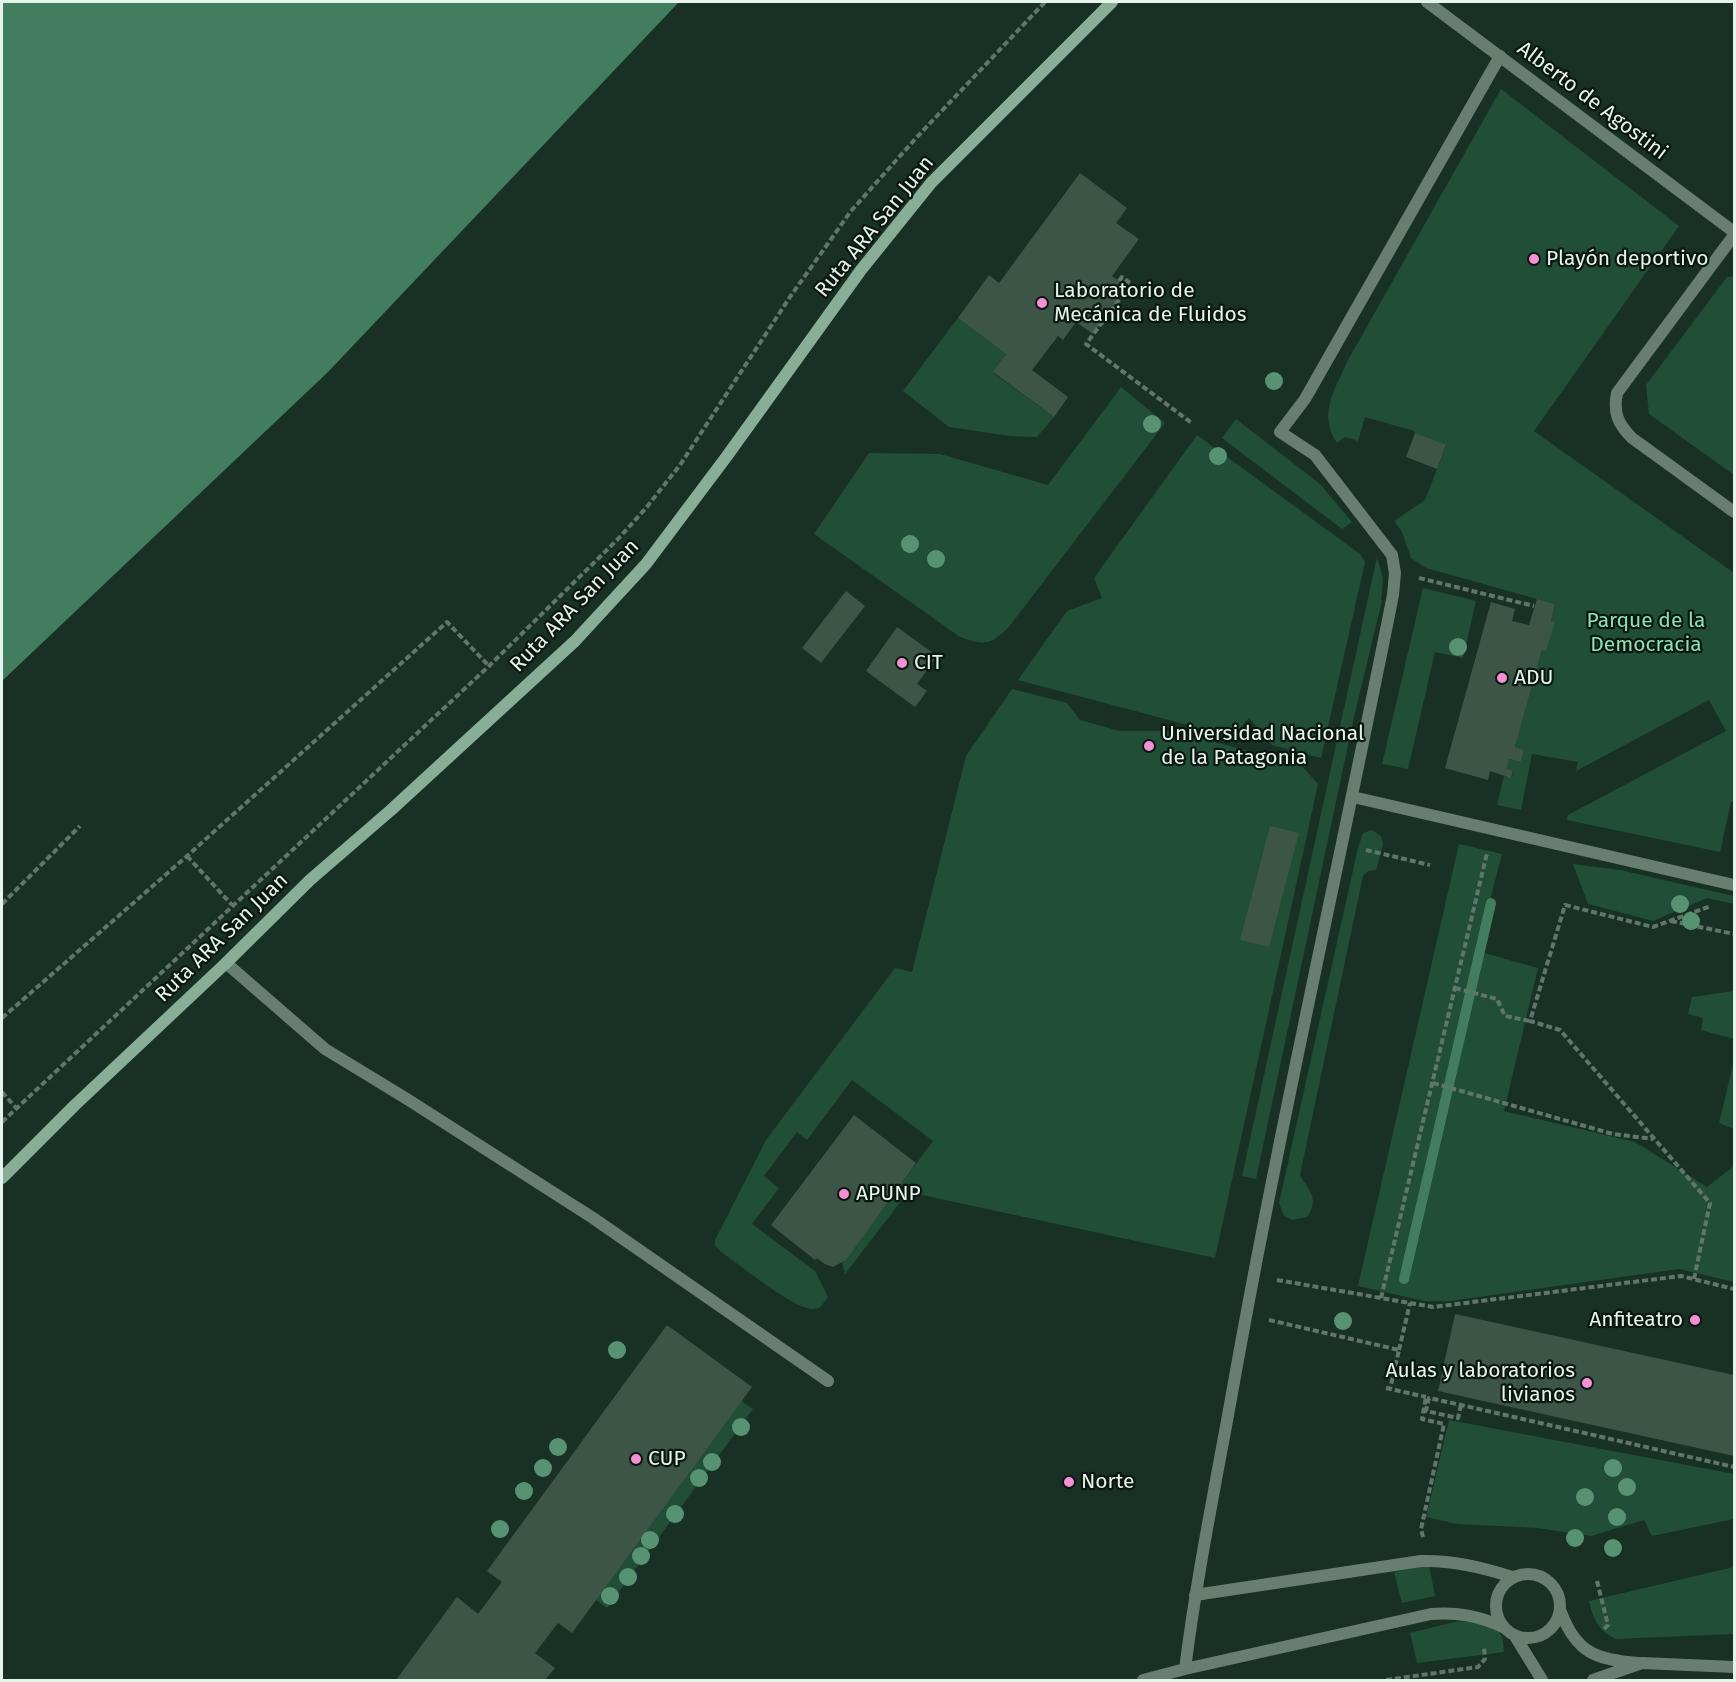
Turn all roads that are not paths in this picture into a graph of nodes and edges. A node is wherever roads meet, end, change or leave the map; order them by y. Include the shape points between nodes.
1 (1112, 2) edge
2 (1427, 2) edge
3 (1500, 56) junction
4 (1734, 234) edge
5 (1734, 512) edge
6 (1353, 798) junction
7 (1734, 885) edge
8 (226, 963) junction
9 (2, 1178) edge
10 (828, 1381) dead end
11 (1512, 1576) junction
12 (1195, 1595) junction
13 (1561, 1612) junction
14 (1503, 1627) junction
15 (1515, 1636) junction
16 (1642, 1663) junction
17 (1734, 1667) edge
18 (1185, 1669) junction
19 (1143, 1680) edge
20 (1542, 1680) edge
21 (1593, 1680) edge

1 - 8 street, Ruta ARA San Juan via 931,183 861,270 646,564 575,641 310,880
2 - 3 street, Alberto de Agostini
3 - 4 street, Alberto de Agostini
3 - 6 street via 1305,399 1280,432 1315,455 1392,555 1393,595
4 - 5 street via 1617,393 1615,403 1618,423 1632,438
6 - 7 street
6 - 12 street via 1256,1263
8 - 9 street, Ruta ARA San Juan
8 - 10 street via 325,1049 593,1218
11 - 12 street via 1460,1563 1421,1561
11 - 13 street via 1527,1573 1553,1584 1560,1597
11 - 14 street via 1501,1587 1496,1600 1496,1614
12 - 18 street
13 - 15 street via 1544,1635
13 - 16 street via 1566,1628 1595,1656
14 - 15 street
14 - 18 street via 1452,1612 1431,1614
15 - 20 street
16 - 17 street
16 - 21 street
18 - 19 street

